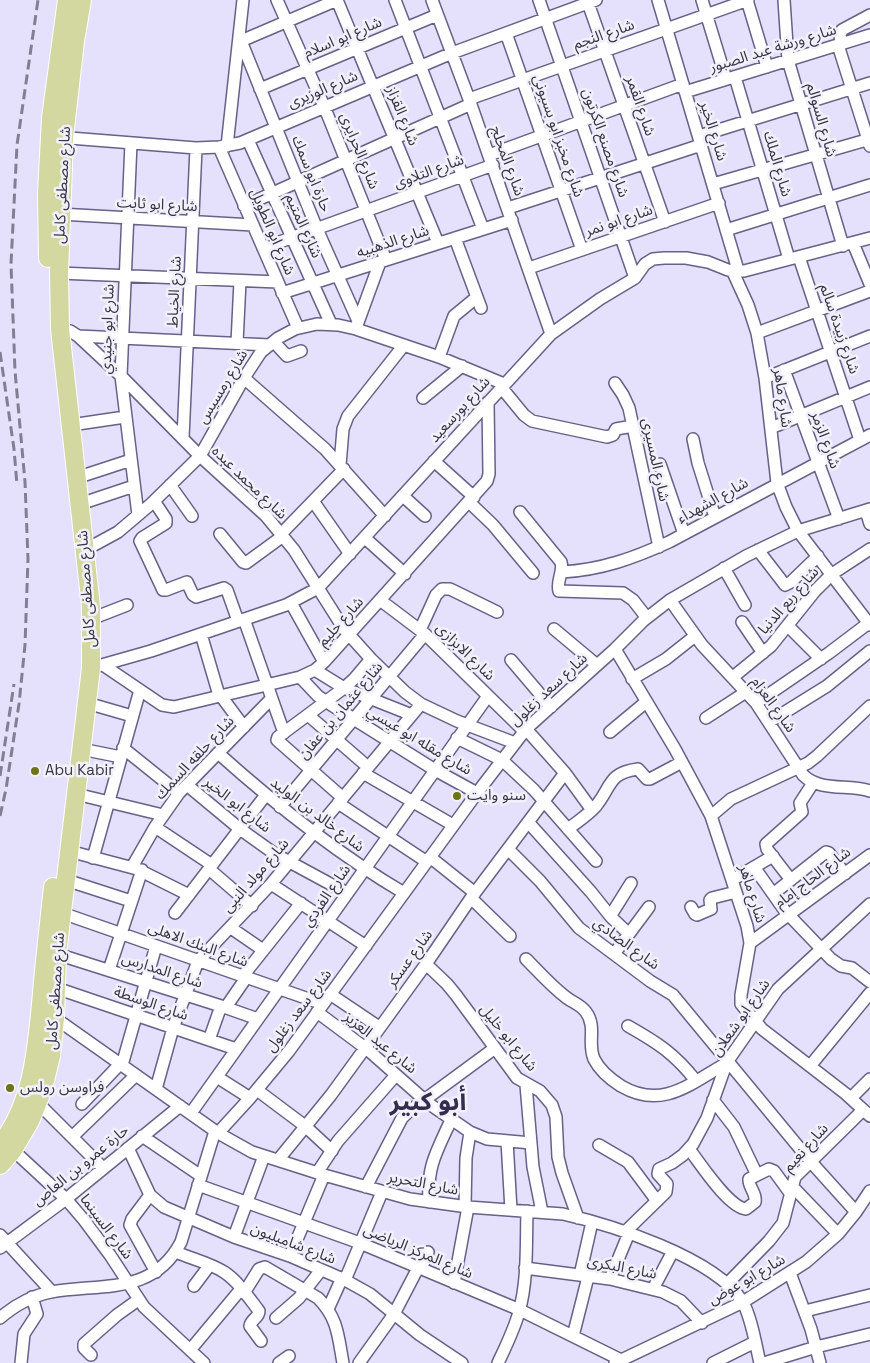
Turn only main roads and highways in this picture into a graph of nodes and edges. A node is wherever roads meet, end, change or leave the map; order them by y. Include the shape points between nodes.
1 (67, 0) edge
2 (82, 0) edge
3 (57, 137) junction
4 (6, 1148) edge
5 (0, 1164) edge

1 - 3 main road, شارع مصطفى كامل
2 - 3 main road, شارع مصطفى كامل
3 - 4 main road, شارع مصطفى كامل via 47,193 48,268 52,342 78,549 83,606 83,664 55,868 38,1044 21,1111
3 - 4 main road, شارع مصطفى كامل via 60,330 97,667 87,703 81,749 57,954 51,1056 43,1089 30,1121
4 - 5 main road, شارع مصطفى كامل

